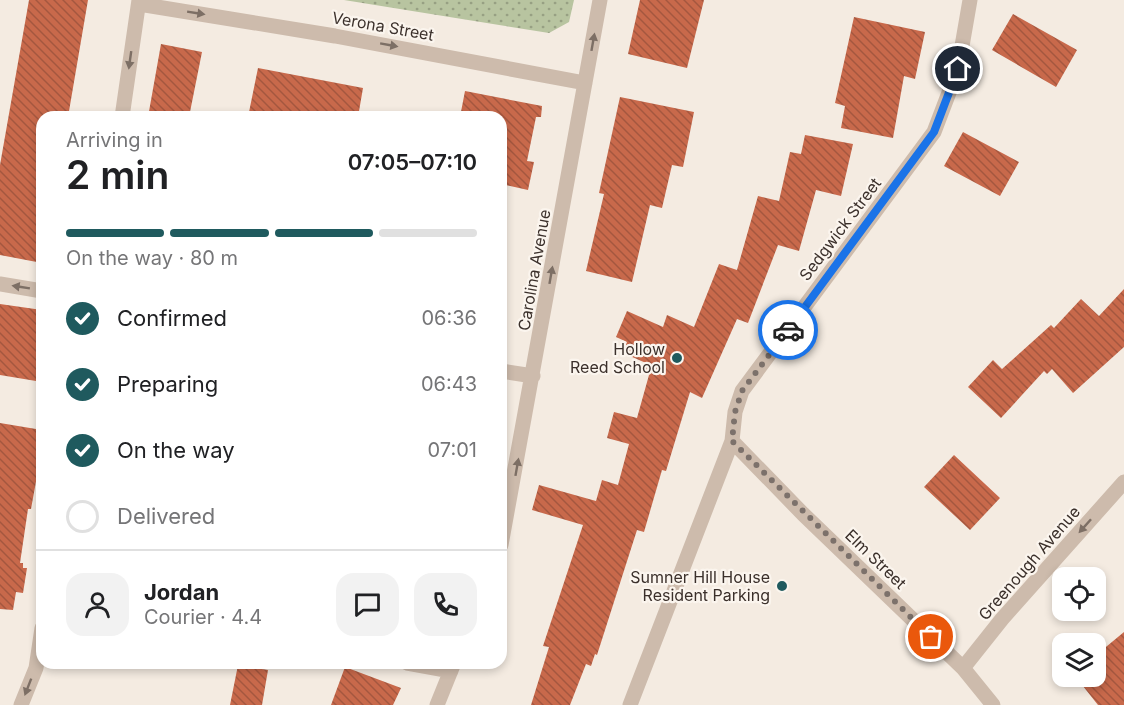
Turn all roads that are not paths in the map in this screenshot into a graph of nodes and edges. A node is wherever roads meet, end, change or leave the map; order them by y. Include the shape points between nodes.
1 (600, 0) edge
2 (970, 0) edge
3 (139, 2) edge
4 (585, 83) junction
5 (123, 111) edge
6 (0, 284) edge
7 (36, 290) edge
8 (507, 372) edge
9 (533, 376) junction
10 (732, 441) junction
11 (1124, 482) edge
12 (507, 513) edge
13 (36, 668) edge
14 (963, 668) junction
15 (452, 669) edge
16 (21, 705) edge
17 (437, 705) edge
18 (630, 705) edge
19 (993, 705) edge

4 -> 1 street, Carolina Avenue
2 - 10 street, Sedgwick Street via 958,69 934,132 742,391
3 -> 4 street, Verona Street
3 -> 5 street
9 -> 4 street, Carolina Avenue
7 -> 6 street
8 - 9 street
12 -> 9 street, Carolina Avenue
10 - 14 street, Elm Street
10 - 18 street, Sedgwick Street
11 -> 14 street, Greenough Avenue
13 -> 16 street
14 - 19 street, Elm Street
15 - 17 street

